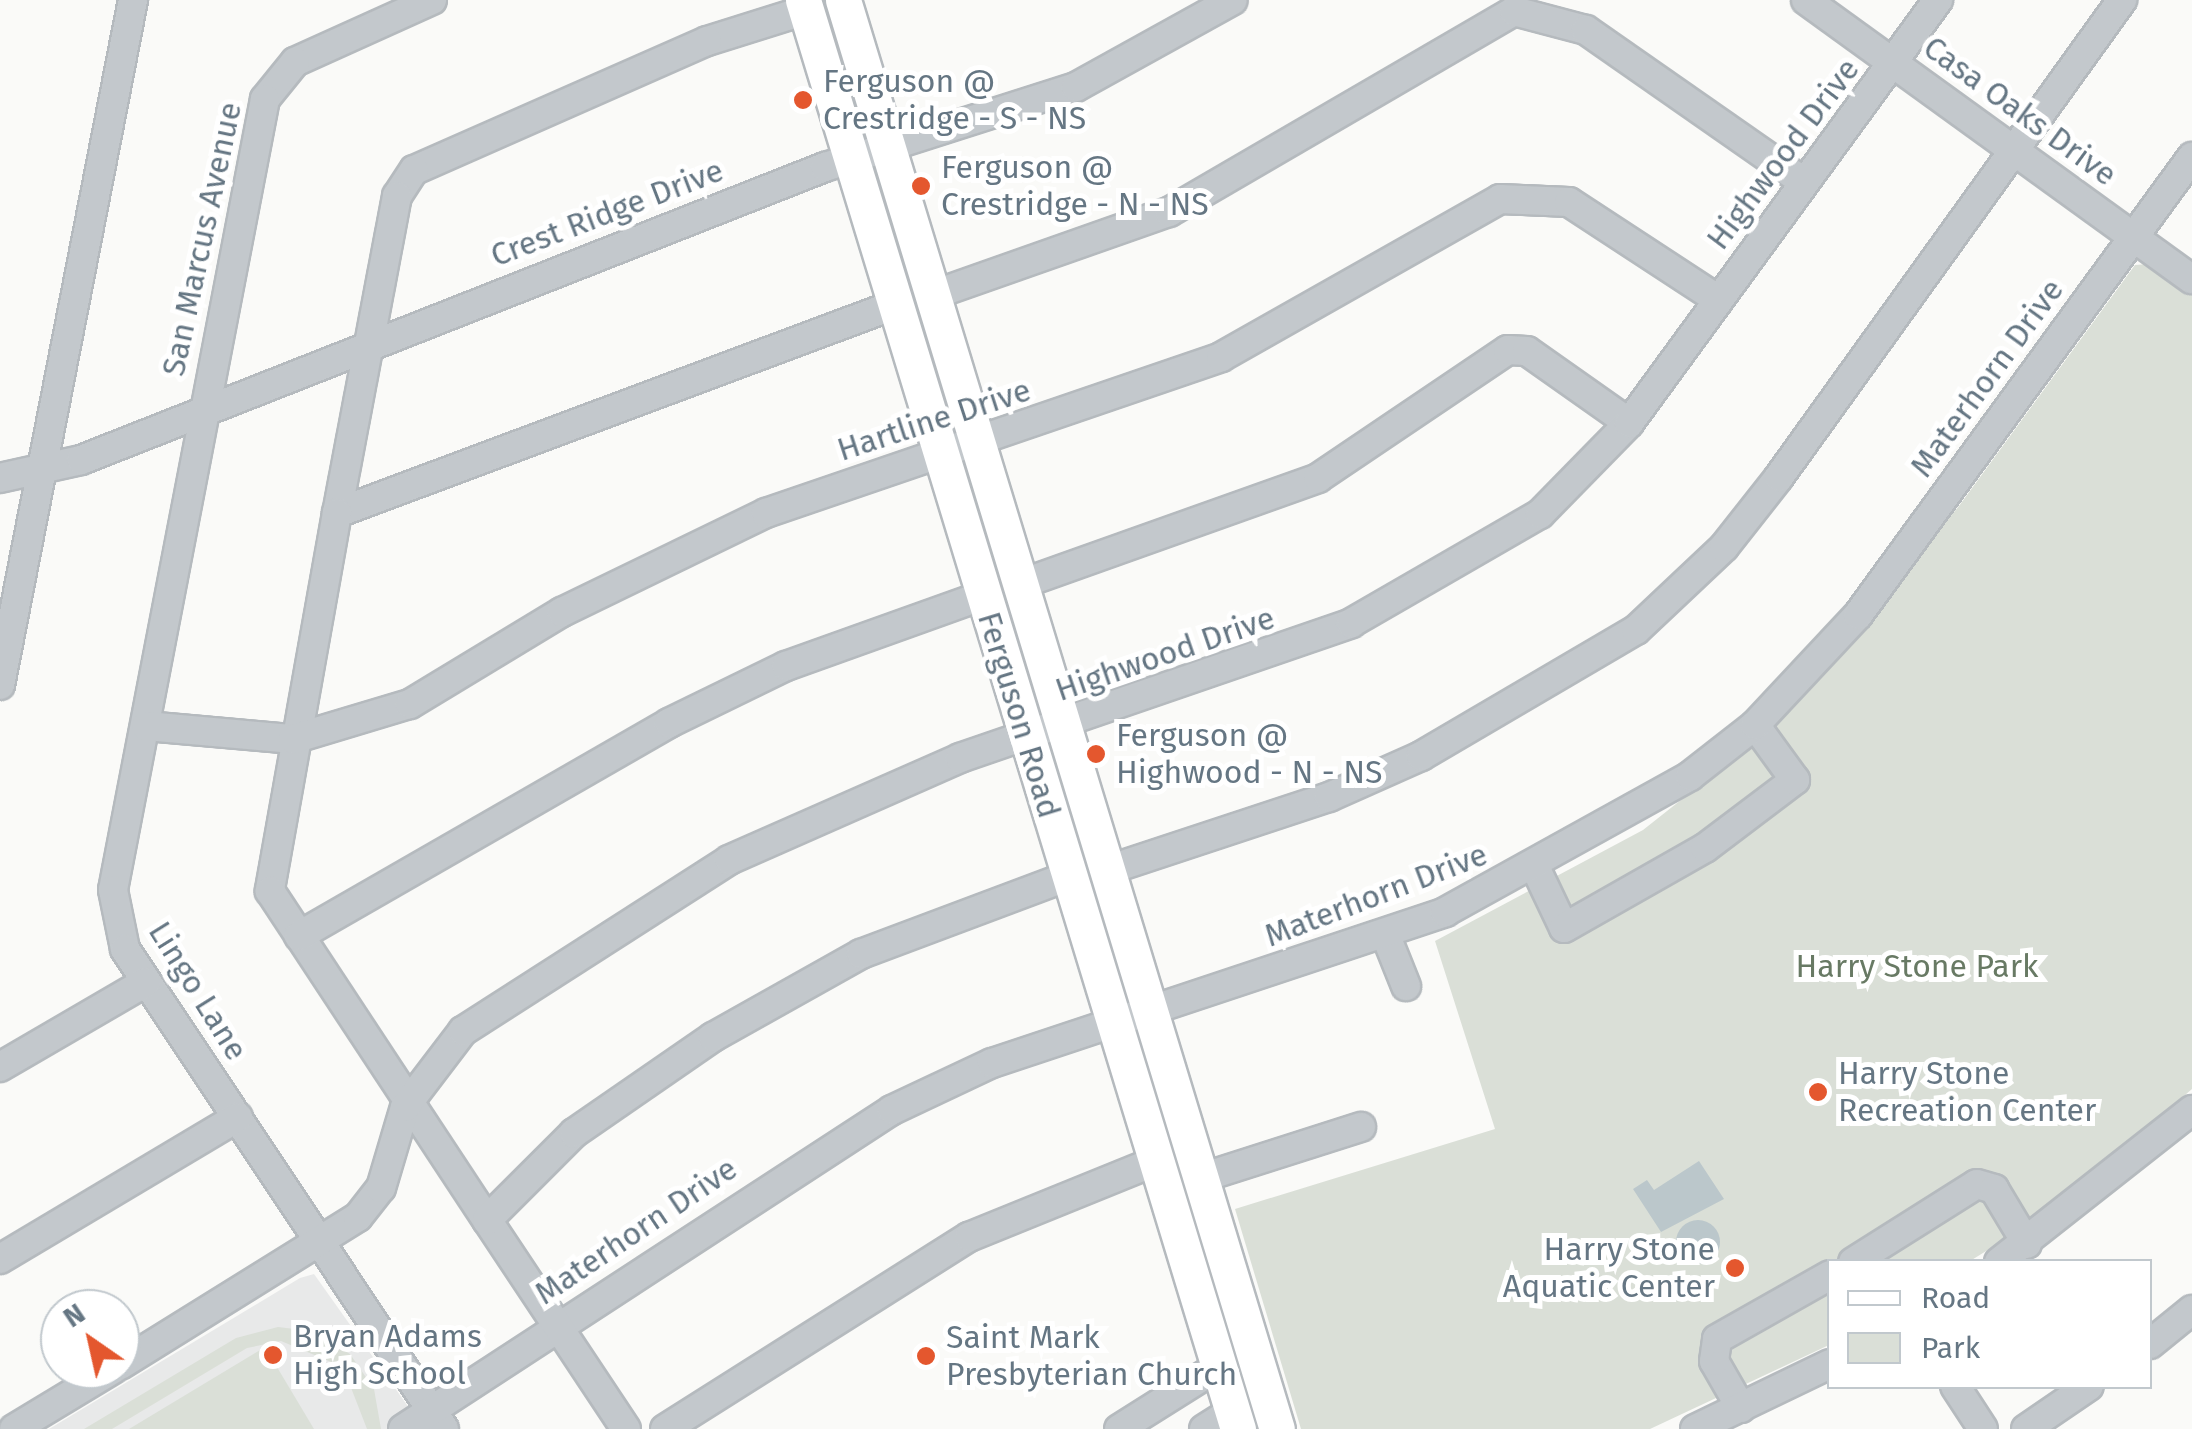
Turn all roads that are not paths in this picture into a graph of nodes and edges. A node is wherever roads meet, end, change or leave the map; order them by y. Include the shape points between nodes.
1 (134, 0) edge
2 (432, 0) edge
3 (843, 0) edge
4 (1233, 0) edge
5 (1806, 0) edge
6 (1938, 0) edge
7 (2122, 0) edge
8 (804, 5) edge
9 (1894, 62) junction
10 (887, 145) junction
11 (2011, 148) junction
12 (852, 157) junction
13 (2192, 157) edge
14 (1804, 182) junction
15 (2134, 236) junction
16 (2192, 279) edge
17 (933, 295) junction
18 (1719, 300) junction
19 (894, 305) junction
20 (372, 341) junction
21 (202, 411) junction
22 (1629, 423) junction
23 (977, 443) junction
24 (939, 455) junction
25 (41, 472) junction
26 (0, 478) edge
27 (337, 513) junction
28 (1021, 584) junction
29 (982, 596) junction
30 (0, 685) edge
31 (1756, 725) junction
32 (146, 726) junction
33 (1064, 727) junction
34 (1026, 738) junction
35 (293, 739) junction
36 (1536, 869) junction
37 (1108, 870) junction
38 (1068, 876) junction
39 (299, 936) junction
40 (1386, 936) junction
41 (146, 982) junction
42 (1406, 986) dead end
43 (1149, 1012) junction
44 (1114, 1022) junction
45 (0, 1066) edge
46 (405, 1106) junction
47 (2192, 1110) edge
48 (238, 1117) junction
49 (1361, 1127) dead end
50 (1156, 1161) junction
51 (1201, 1178) junction
52 (487, 1220) junction
53 (2021, 1234) junction
54 (322, 1242) junction
55 (0, 1259) edge
56 (1858, 1259) edge
57 (2001, 1259) edge
58 (1827, 1277) edge
59 (2192, 1310) edge
60 (556, 1327) junction
61 (2152, 1342) edge
62 (140, 1353) edge
63 (1827, 1365) edge
64 (1219, 1366) junction
65 (80, 1389) edge
66 (1957, 1389) edge
67 (2085, 1389) edge
68 (1740, 1408) junction
69 (438, 1420) edge
70 (1225, 1423) edge
71 (14, 1429) edge
72 (403, 1429) edge
73 (626, 1429) edge
74 (665, 1429) edge
75 (1119, 1429) edge
76 (1277, 1429) edge
77 (1695, 1429) edge
78 (1983, 1429) edge
79 (2026, 1429) edge

1 - 25 street
2 - 21 street, San Marcus Avenue via 274,79
3 - 10 main road, Ferguson Road
4 - 10 street, Crest Ridge Drive via 1076,87
5 - 9 street, Casa Oaks Drive
6 - 9 street, Highwood Drive
7 - 11 street
8 - 12 main road, Ferguson Road
8 - 20 street via 414,170 397,196
9 - 11 street, Casa Oaks Drive
9 - 14 street, Highwood Drive
10 - 12 street, Crest Ridge Drive
10 - 17 main road, Ferguson Road
11 - 15 street, Casa Oaks Drive
11 - 37 street via 1779,477 1724,547 1636,630 1521,705 1406,763
12 - 19 main road, Ferguson Road
12 - 20 street, Crest Ridge Drive
13 - 15 street, Materhorn Drive
14 - 17 street via 1586,30 1514,11 1169,212
14 - 18 street, Highwood Drive
15 - 16 street, Casa Oaks Drive
15 - 31 street, Materhorn Drive via 1858,616
17 - 23 main road, Ferguson Road
18 - 22 street, Highwood Drive
18 - 23 street, Hartline Drive via 1570,202 1500,199 1221,357
19 - 24 main road, Ferguson Road
19 - 27 street
20 - 21 street, Crest Ridge Drive
20 - 27 street
21 - 25 street, Crest Ridge Drive
21 - 32 street, Lingo Lane
22 - 28 street via 1527,351 1508,350 1318,478
22 - 33 street, Highwood Drive via 1540,514 1440,579 1242,667
23 - 24 street, Hartline Drive
23 - 28 main road, Ferguson Road
24 - 29 main road, Ferguson Road
24 - 35 street, Hartline Drive via 766,513 562,612 410,704
25 - 26 street, Crest Ridge Drive
25 - 30 street
27 - 35 street
28 - 33 main road, Ferguson Road
29 - 34 main road, Ferguson Road
29 - 39 street via 803,659 669,723
31 - 36 street, Materhorn Drive
31 - 36 street via 1795,780 1705,848 1564,928
32 - 35 street, Hartline Drive
32 - 41 street, Lingo Lane via 113,890 125,949
33 - 34 street, Highwood Drive
33 - 37 main road, Ferguson Road
34 - 38 main road, Ferguson Road
34 - 46 street, Highwood Drive via 852,801 729,860 464,1031
35 - 39 street via 267,871
36 - 40 street, Materhorn Drive
37 - 43 main road, Ferguson Road
38 - 44 main road, Ferguson Road
38 - 52 street via 861,954 712,1037 574,1133
39 - 46 street
40 - 42 street
40 - 43 street, Materhorn Drive
41 - 45 street
41 - 48 street, Lingo Lane
43 - 44 street, Materhorn Drive
43 - 51 main road, Ferguson Road
44 - 50 main road, Ferguson Road
44 - 60 street, Materhorn Drive via 892,1110
46 - 52 street
46 - 54 street, Highwood Drive via 380,1188
47 - 53 street
48 - 54 street, Lingo Lane
48 - 55 street
49 - 51 street
50 - 64 main road, Ferguson Road
50 - 74 street via 969,1237
51 - 76 main road, Ferguson Road
52 - 60 street
53 - 56 street via 1989,1183 1978,1184
53 - 57 street
54 - 62 street, Highwood Drive
54 - 69 street, Lingo Lane
58 - 68 street via 1716,1339 1714,1361
59 - 61 street
60 - 69 street, Materhorn Drive
60 - 73 street
63 - 68 street
64 - 70 main road, Ferguson Road
64 - 75 street
65 - 71 street
66 - 78 street
67 - 79 street
68 - 77 street
69 - 72 street, Materhorn Drive

